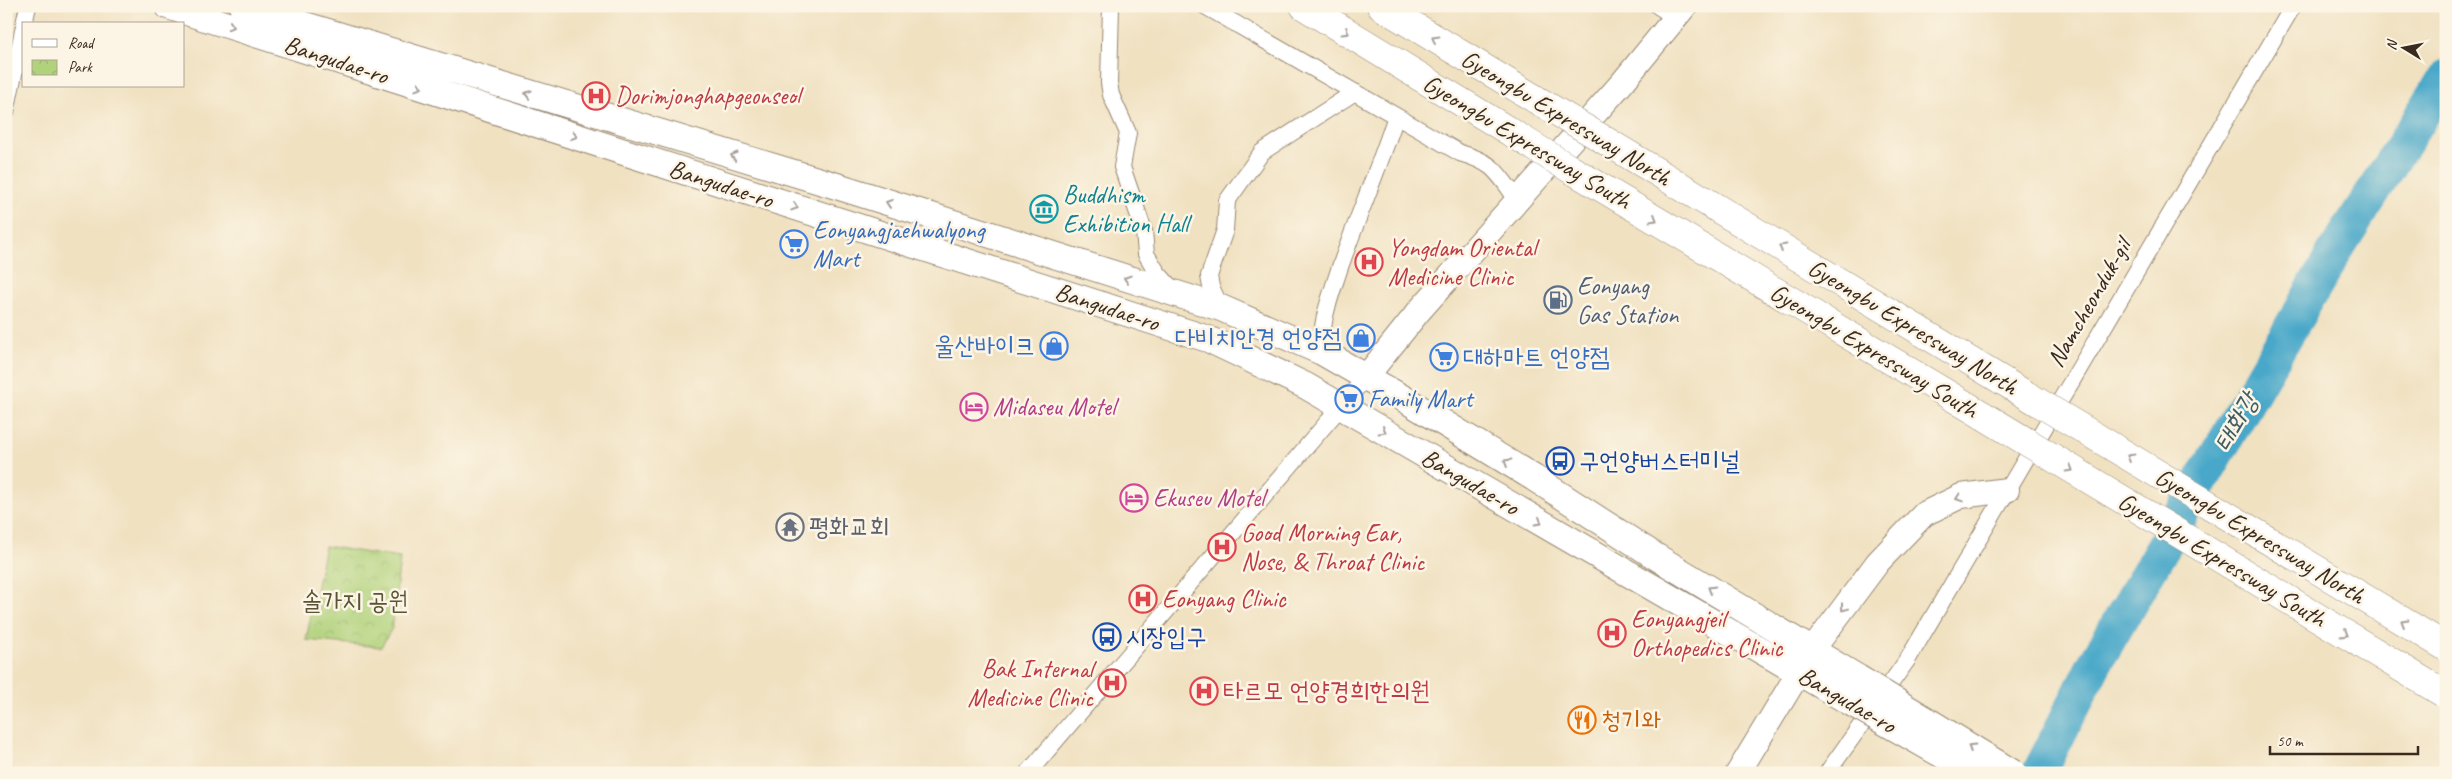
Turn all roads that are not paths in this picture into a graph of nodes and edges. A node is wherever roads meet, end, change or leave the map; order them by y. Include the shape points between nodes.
1 (28, 6) edge
2 (168, 6) edge
3 (242, 6) edge
4 (1110, 6) edge
5 (1206, 6) edge
6 (1304, 6) edge
7 (1381, 6) edge
8 (2293, 6) edge
9 (1673, 10) edge
10 (25, 22) edge
11 (22, 35) edge
12 (1355, 92) junction
13 (6, 112) edge
14 (1396, 116) junction
15 (1518, 201) junction
16 (1178, 296) junction
17 (1221, 308) junction
18 (1322, 352) junction
19 (1366, 377) junction
20 (1341, 406) junction
21 (2007, 490) junction
22 (2446, 648) edge
23 (1813, 649) junction
24 (1800, 673) junction
25 (1853, 689) junction
26 (2445, 694) edge
27 (1028, 773) edge
28 (1738, 773) edge
29 (1827, 773) edge
30 (1974, 773) edge
31 (2013, 773) edge

1 - 10 street
2 -> 20 main road, Bangudae-ro via 1208,339 1256,360
16 -> 3 main road, Bangudae-ro via 840,187
4 - 16 street via 1109,83 1128,133 1122,167 1144,230 1146,254
5 - 12 street
6 -> 26 highway, Gyeongbu Expressway South, bridge
22 -> 7 highway, Gyeongbu Expressway North, bridge
8 - 21 street, Namcheonduk-gil
9 - 15 main road via 1622,83
11 - 13 street
12 - 14 street
12 - 17 street via 1262,152 1227,201 1225,230 1209,276
14 - 15 street via 1460,153 1494,167
14 - 18 street via 1324,316
15 - 19 main road via 1419,311
16 - 17 main road, Bangudae-ro
17 - 18 main road, Bangudae-ro
18 - 19 main road, Bangudae-ro
19 - 20 street
23 -> 19 main road, Bangudae-ro via 1655,556 1534,478
20 -> 24 main road, Bangudae-ro
20 - 27 street
21 -> 23 main road via 1961,496 1924,514 1878,562
21 - 29 street, Namcheonduk-gil via 1908,659
23 - 24 main road
23 - 25 main road, Bangudae-ro
24 - 25 main road, Bangudae-ro
24 - 28 main road
25 - 30 main road, Bangudae-ro, bridge
31 -> 25 main road, bridge

